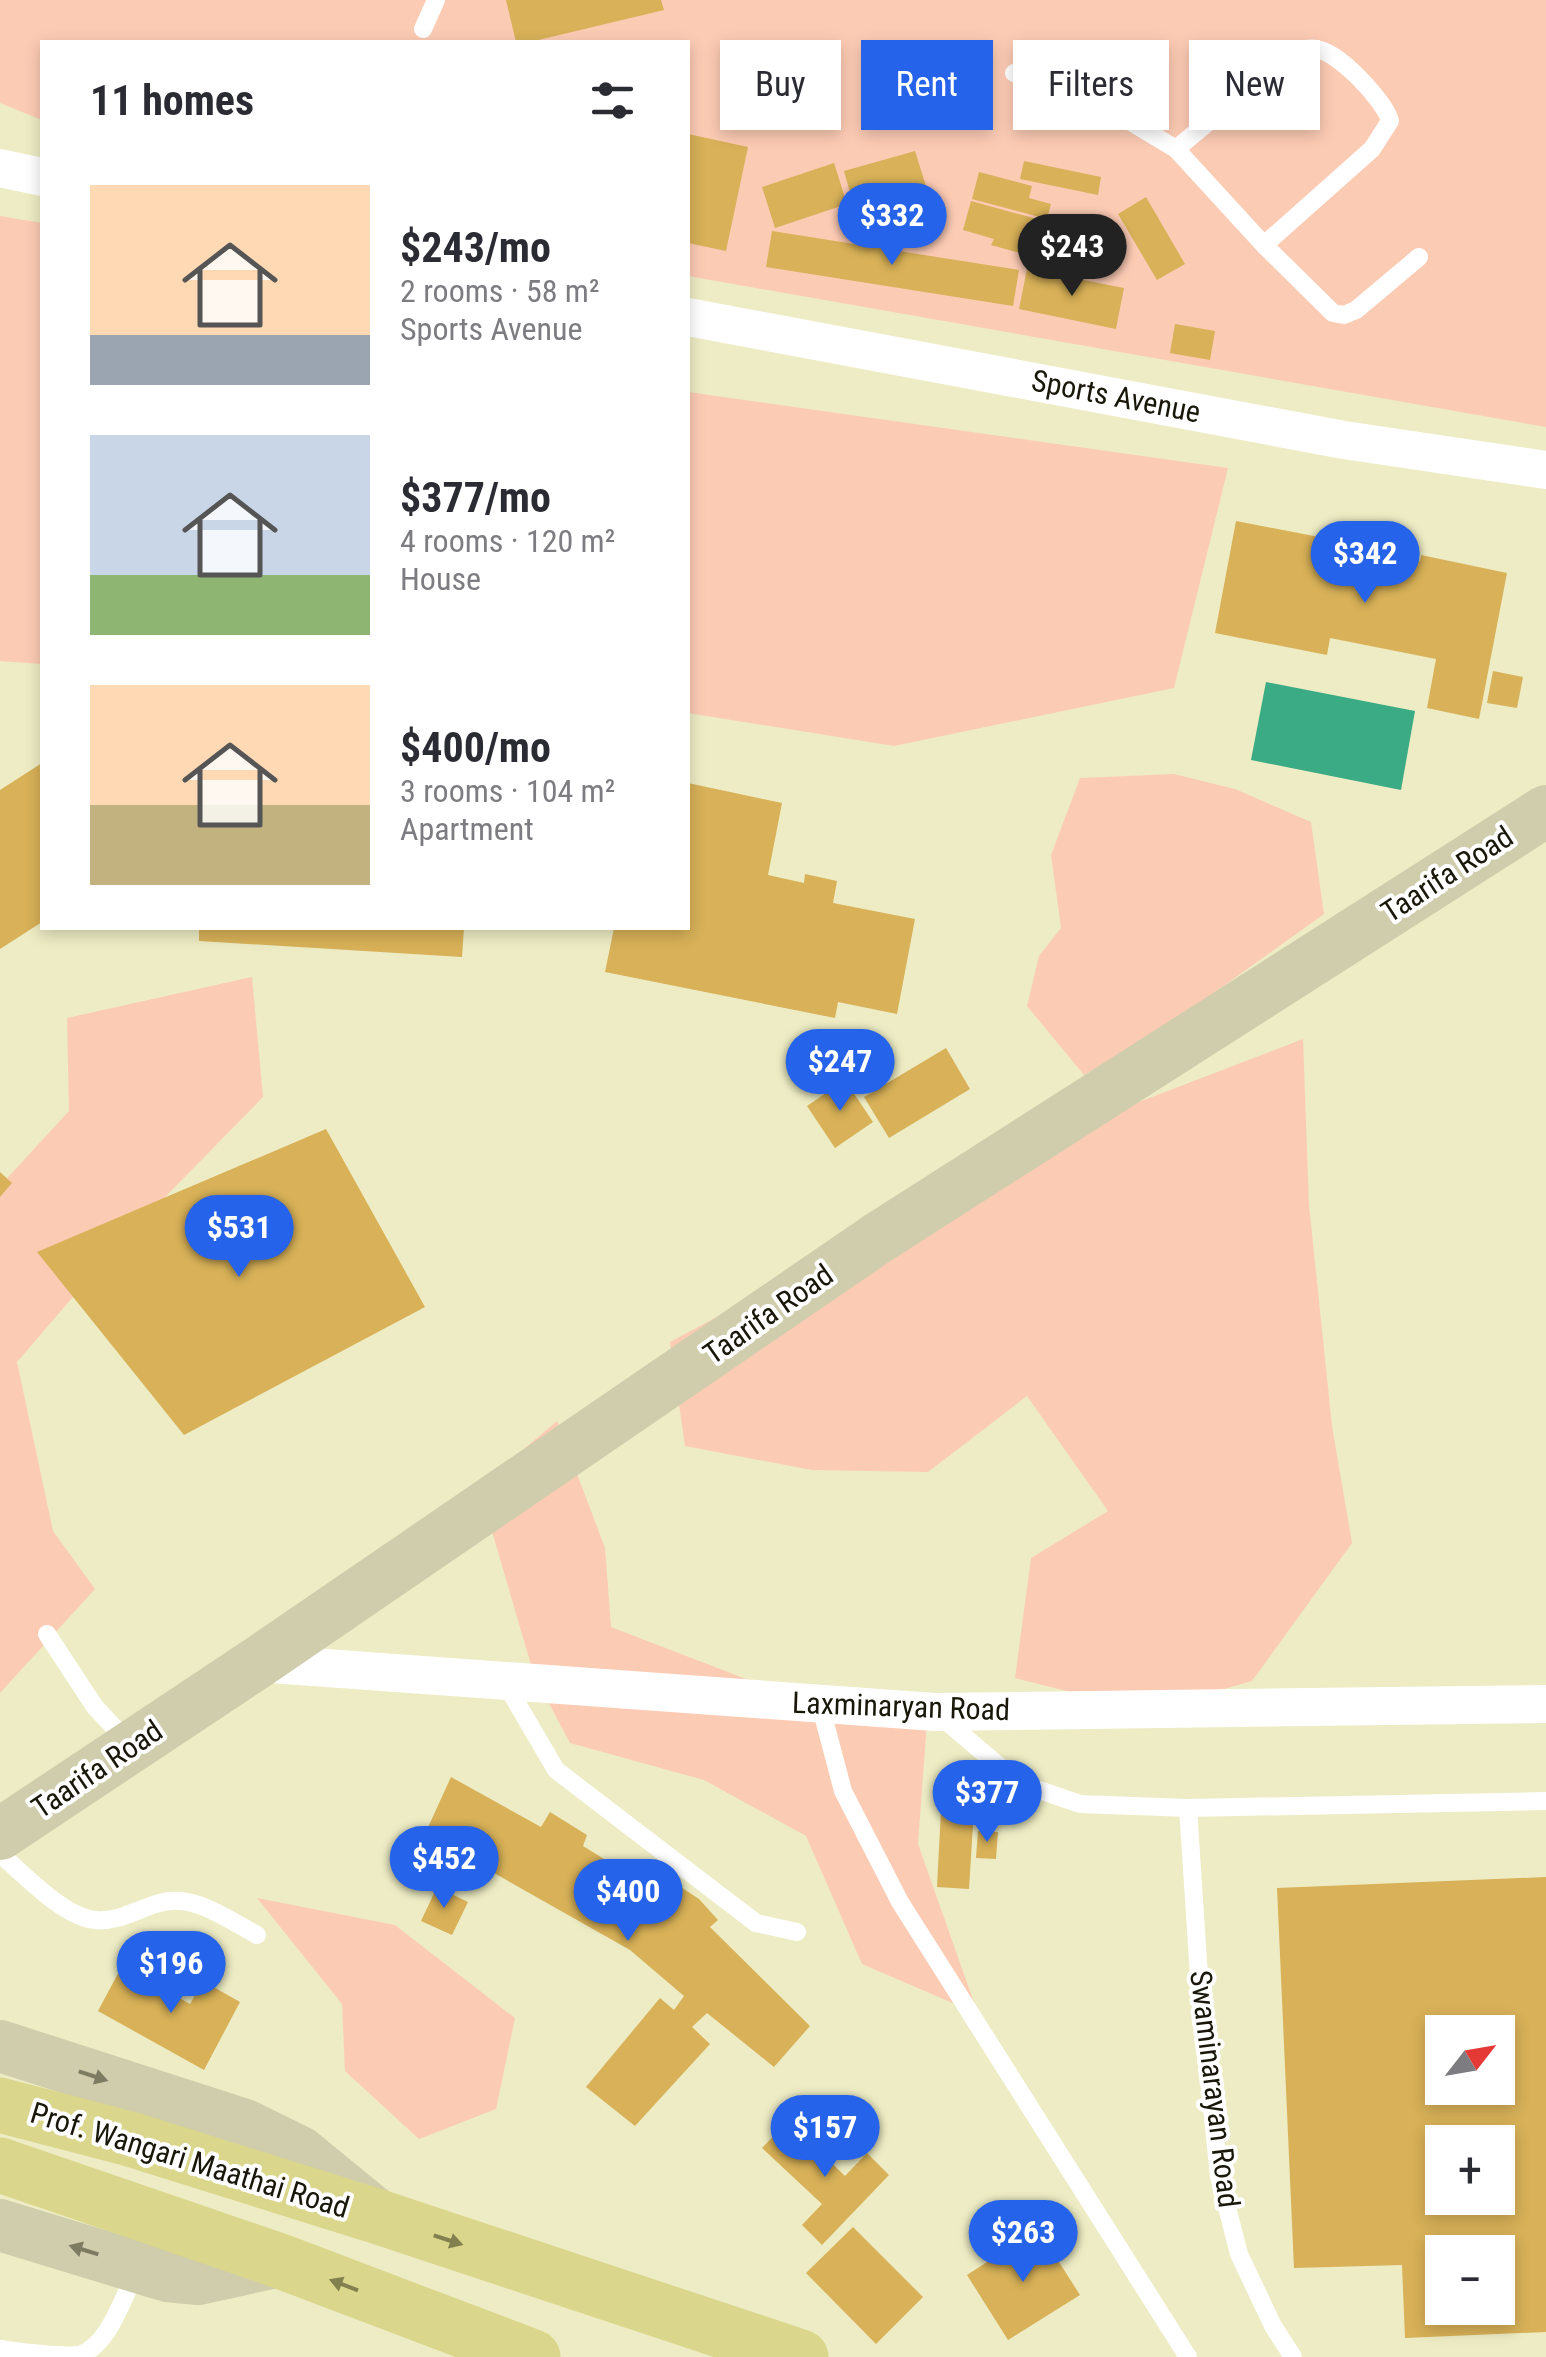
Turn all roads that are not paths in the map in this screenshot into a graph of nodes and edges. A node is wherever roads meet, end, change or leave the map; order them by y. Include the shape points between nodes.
1 (436, 0) edge
2 (423, 30) dead end
3 (1144, 130) edge
4 (1176, 149) junction
5 (0, 168) edge
6 (40, 177) edge
7 (1264, 245) junction
8 (1419, 256) dead end
9 (690, 317) edge
10 (1546, 470) edge
11 (1546, 811) edge
12 (47, 1634) dead end
13 (257, 1663) junction
14 (504, 1681) junction
15 (820, 1704) junction
16 (1546, 1704) edge
17 (935, 1712) junction
18 (131, 1745) junction
19 (1546, 1801) edge
20 (1188, 1808) junction
21 (0, 1834) edge
22 (0, 1854) edge
23 (798, 1932) dead end
24 (257, 1935) dead end
25 (0, 2046) edge
26 (10, 2107) edge
27 (11, 2168) edge
28 (379, 2217) junction
29 (0, 2226) edge
30 (280, 2260) junction
31 (138, 2267) junction
32 (0, 2349) edge
33 (533, 2357) edge
34 (800, 2357) edge
35 (1188, 2357) edge
36 (1293, 2357) edge

1 - 2 lane
3 - 4 lane
4 - 7 lane
4 - 7 lane via 1300,49 1319,48 1339,60 1387,108 1390,122 1372,149
5 - 6 street
7 - 8 lane via 1333,314 1344,315
9 - 10 street, Sports Avenue via 1344,440
11 - 13 street, Taarifa Road via 878,1238
12 - 18 lane via 95,1706
13 - 14 street, Laxminaryan Road
13 - 18 street, Taarifa Road
14 - 15 street, Laxminaryan Road
14 - 23 lane via 556,1770 756,1923
15 - 17 street, Laxminaryan Road
15 - 35 lane via 844,1792 900,1902
16 - 17 street, Laxminaryan Road
17 - 20 lane via 1019,1783 1080,1804
18 - 21 street, Taarifa Road
19 - 20 lane
20 - 36 lane, Swaminarayan Road via 1219,2176 1239,2254
22 - 24 lane via 66,1910 95,1920 184,1901
25 -> 28 street, Prof. Wangari Maathai Road via 245,2124 300,2152
26 - 28 main road, Prof. Wangari Maathai Road
27 - 30 main road, Prof. Wangari Maathai Road
28 -> 34 main road, Prof. Wangari Maathai Road
31 -> 29 street
30 - 31 street via 198,2279
33 -> 30 main road, Prof. Wangari Maathai Road
31 - 32 lane via 100,2342 80,2355

